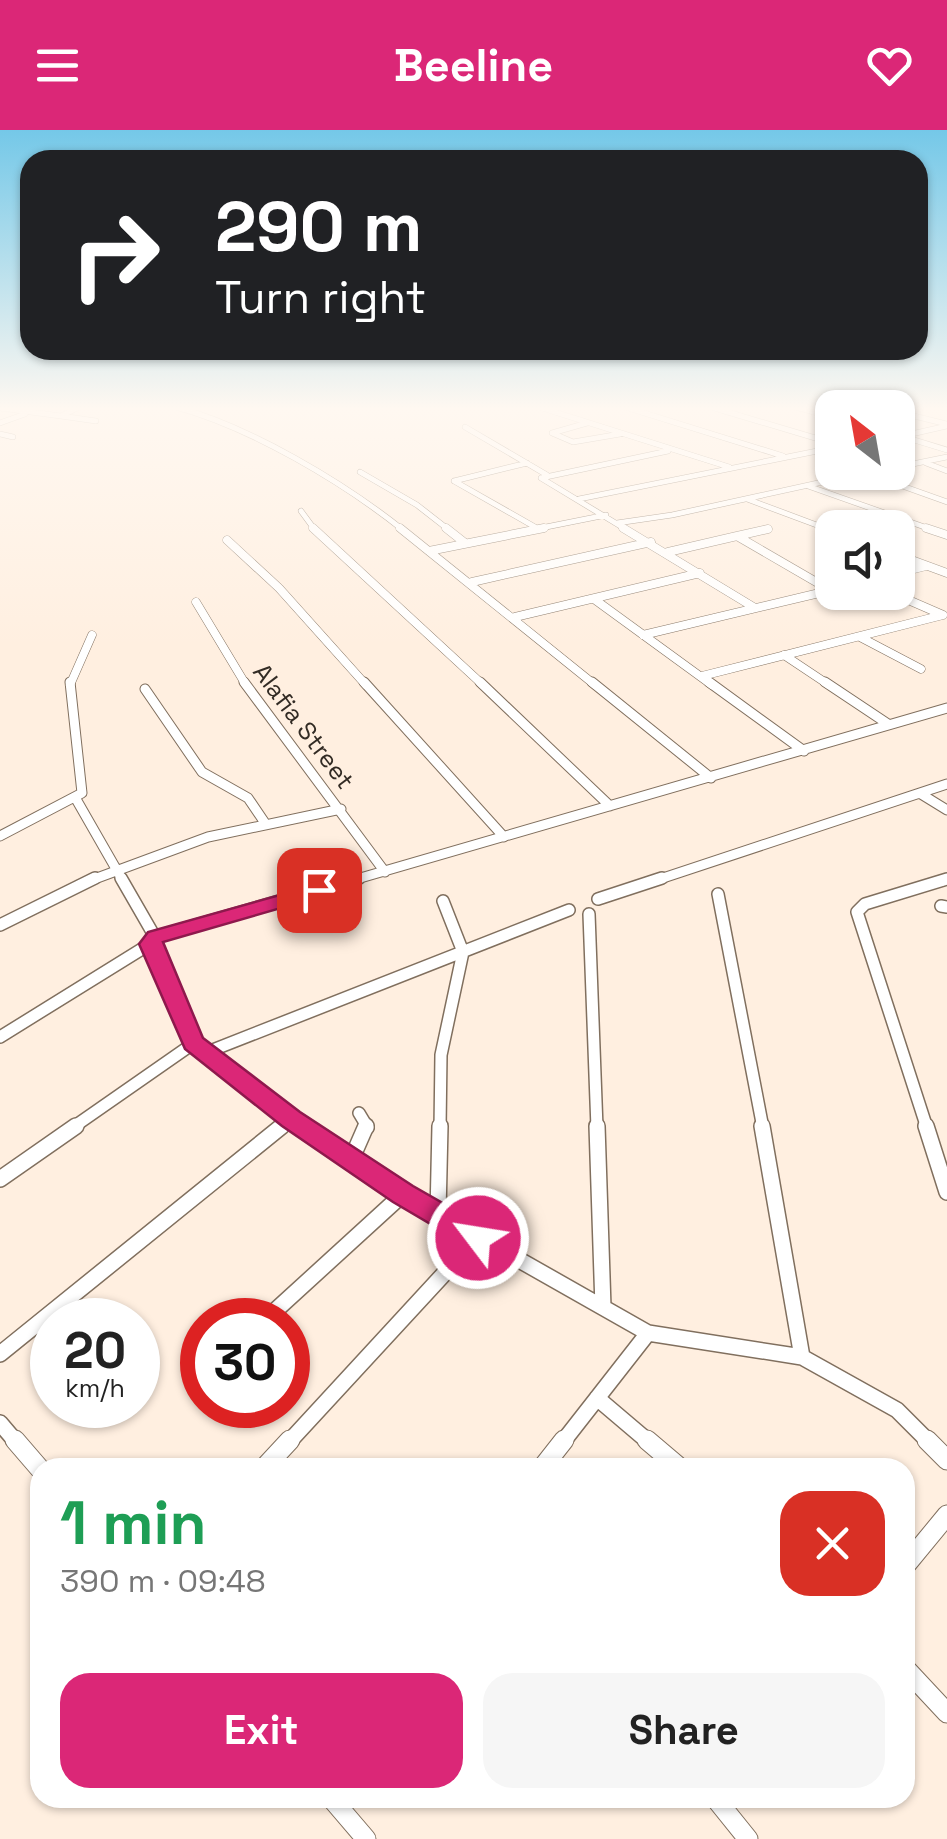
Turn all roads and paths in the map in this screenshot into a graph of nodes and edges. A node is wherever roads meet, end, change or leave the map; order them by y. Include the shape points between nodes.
1 (342, 487) edge
2 (385, 487) edge
3 (464, 487) edge
4 (555, 487) edge
5 (640, 487) edge
6 (804, 487) edge
7 (810, 487) edge
8 (914, 490) edge
9 (579, 499) junction
10 (747, 499) junction
11 (947, 502) edge
12 (301, 512) dead end
13 (606, 515) junction
14 (617, 523) junction
15 (815, 525) edge
16 (535, 528) junction
17 (768, 529) dead end
18 (947, 535) edge
19 (737, 536) junction
20 (227, 540) dead end
21 (651, 542) junction
22 (465, 543) junction
23 (429, 551) junction
24 (668, 552) junction
25 (915, 562) edge
26 (926, 566) junction
27 (915, 569) edge
28 (700, 573) junction
29 (947, 573) edge
30 (815, 581) edge
31 (472, 582) junction
32 (815, 594) edge
33 (594, 599) junction
34 (196, 602) dead end
35 (915, 603) edge
36 (755, 608) junction
37 (945, 616) edge
38 (515, 617) junction
39 (92, 635) dead end
40 (643, 635) junction
41 (860, 637) junction
42 (784, 655) junction
43 (921, 670) dead end
44 (702, 676) junction
45 (145, 689) dead end
46 (947, 708) edge
47 (888, 724) junction
48 (804, 751) junction
49 (711, 778) junction
50 (947, 784) edge
51 (921, 794) junction
52 (76, 799) junction
53 (610, 806) junction
54 (341, 809) junction
55 (947, 810) edge
56 (265, 823) junction
57 (0, 836) edge
58 (504, 837) junction
59 (114, 871) junction
60 (385, 872) junction
61 (947, 879) edge
62 (718, 894) dead end
63 (598, 899) dead end
64 (443, 901) dead end
65 (568, 910) dead end
66 (589, 914) dead end
67 (0, 924) edge
68 (152, 940) junction
69 (463, 952) junction
70 (0, 1037) edge
71 (199, 1048) junction
72 (359, 1113) dead end
73 (291, 1119) junction
74 (352, 1158) junction
75 (0, 1179) edge
76 (947, 1192) edge
77 (403, 1194) junction
78 (438, 1213) junction
79 (478, 1238) junction
80 (289, 1298) edge
81 (603, 1307) junction
82 (648, 1333) junction
83 (0, 1354) edge
84 (802, 1357) junction
85 (597, 1398) junction
86 (0, 1422) edge
87 (31, 1458) edge
88 (273, 1458) edge
89 (550, 1458) edge
90 (668, 1458) edge
91 (947, 1460) edge
92 (947, 1516) edge
93 (915, 1554) edge
94 (915, 1679) edge
95 (947, 1713) edge
96 (339, 1808) edge
97 (723, 1808) edge
98 (366, 1839) edge
99 (748, 1839) edge

1 - 23 street
2 - 22 street
3 - 16 street
4 - 9 street
5 - 9 street
6 - 10 street
7 - 18 street
8 - 11 street
9 - 13 street
10 - 14 street
10 - 15 street
12 - 53 street
13 - 14 street
13 - 16 street
14 - 21 street
16 - 22 street
17 - 19 street
19 - 24 street
19 - 30 street
20 - 58 street via 279,588
21 - 24 street
21 - 31 street
22 - 23 street
23 - 31 street
24 - 28 street
25 - 26 street
26 - 27 street
26 - 29 street
28 - 33 street
28 - 36 street
31 - 38 street
32 - 36 street
33 - 38 street
33 - 40 street
34 - 54 street, Alafia Street via 242,678
35 - 37 street
36 - 40 street
37 - 41 street
38 - 49 street
39 - 52 street via 70,683 83,786
40 - 44 street
41 - 42 street
41 - 43 street
42 - 44 street
42 - 47 street
44 - 48 street
45 - 56 street via 202,772 241,792
46 - 47 street
47 - 48 street
48 - 49 street
49 - 53 street
50 - 51 street
51 - 55 street
51 - 63 street
52 - 57 street
52 - 59 street
53 - 58 street
54 - 56 street
54 - 60 street, Alafia Street
56 - 59 street
58 - 60 street
59 - 67 street
59 - 68 street
60 - 68 street
61 - 76 street via 857,912
62 - 84 street
64 - 69 street
65 - 69 street
66 - 81 street
68 - 70 street
68 - 71 street
69 - 71 street
69 - 78 street via 441,1054
71 - 73 street
71 - 75 street
72 - 74 street via 368,1129
73 - 74 street
73 - 83 street
74 - 77 street
77 - 78 street
77 - 80 street
78 - 79 street
79 - 81 street
79 - 88 street
81 - 82 street
82 - 84 street
82 - 85 street
84 - 91 street via 898,1410
85 - 89 street
85 - 90 street
86 - 87 street
92 - 93 street
94 - 95 street
96 - 98 street
97 - 99 street

